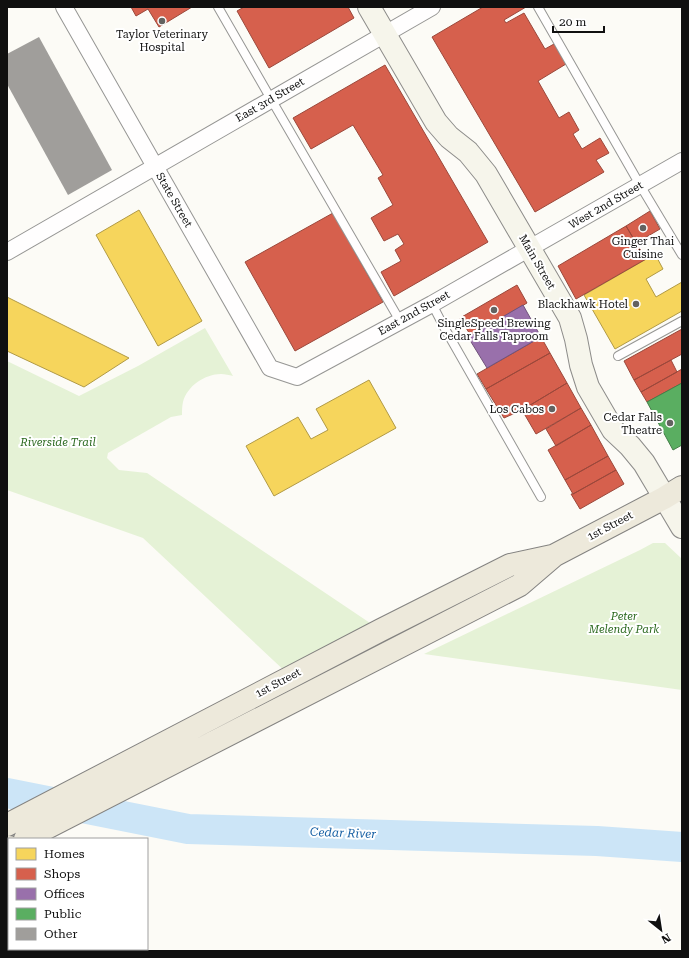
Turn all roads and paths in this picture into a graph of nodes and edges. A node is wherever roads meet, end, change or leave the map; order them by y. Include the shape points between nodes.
1 (64, 7) edge
2 (218, 7) edge
3 (369, 7) edge
4 (432, 7) edge
5 (538, 7) edge
6 (384, 34) junction
7 (271, 99) junction
8 (682, 161) edge
9 (155, 166) junction
10 (640, 185) junction
11 (530, 248) junction
12 (7, 252) edge
13 (682, 256) edge
14 (432, 304) junction
15 (400, 321) junction
16 (682, 321) edge
17 (618, 356) dead end
18 (298, 377) joint
19 (673, 492) edge
20 (541, 497) dead end
21 (682, 527) edge
22 (555, 555) junction
23 (7, 825) edge
24 (27, 838) edge

1 - 9 street, State Street
2 - 7 lane
3 - 6 main road, Main Street
4 - 6 street, East 3rd Street
5 - 10 lane
6 - 7 street, East 3rd Street
6 - 11 main road, Main Street via 436,122 449,137 468,152 486,174
7 - 9 street, East 3rd Street
7 - 15 lane
8 - 10 street, West 2nd Street
9 - 12 street, East 3rd Street
9 - 18 street, State Street via 270,368
10 - 11 street, West 2nd Street
10 - 13 lane
11 - 14 street, East 2nd Street
11 - 19 main road, Main Street via 570,318 580,365 588,387 613,430
14 - 15 street, East 2nd Street
14 - 20 lane
15 - 18 street, East 2nd Street
16 - 17 lane
19 - 21 main road, Main Street
19 - 22 main road, 1st Street
22 - 23 main road, 1st Street via 510,565
22 - 24 main road, 1st Street via 520,585

